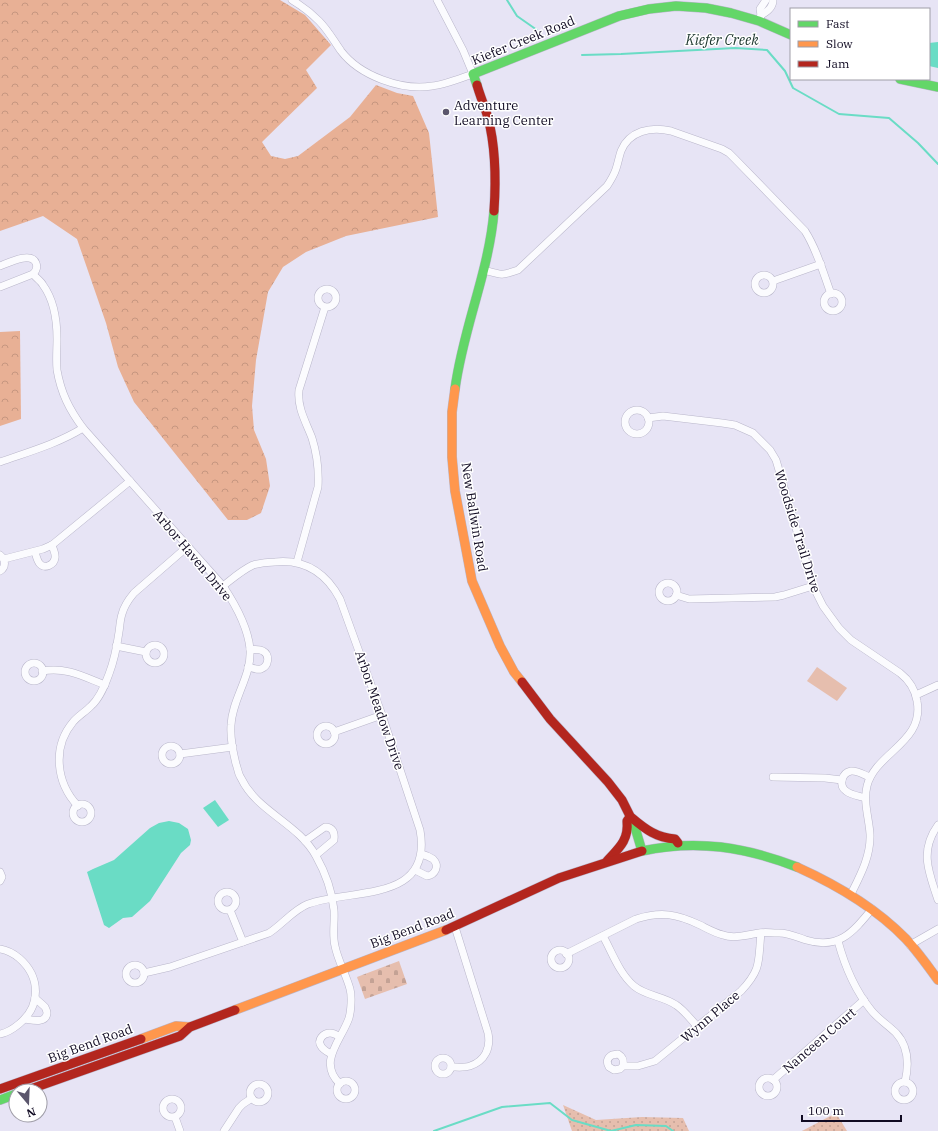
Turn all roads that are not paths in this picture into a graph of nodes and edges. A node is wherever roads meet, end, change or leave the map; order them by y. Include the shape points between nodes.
1 (292, 0) edge
2 (437, 0) edge
3 (766, 0) edge
4 (773, 0) edge
5 (760, 18) junction
6 (790, 34) edge
7 (474, 74) junction
8 (905, 80) edge
9 (938, 87) edge
10 (820, 264) junction
11 (0, 266) edge
12 (484, 270) junction
13 (32, 274) junction
14 (773, 281) dead end
15 (0, 286) edge
16 (831, 294) dead end
17 (325, 307) dead end
18 (648, 418) dead end
19 (83, 428) junction
20 (0, 462) edge
21 (130, 481) junction
22 (52, 545) junction
23 (187, 547) junction
24 (35, 552) junction
25 (2, 557) edge
26 (297, 562) junction
27 (0, 571) edge
28 (223, 586) junction
29 (813, 586) junction
30 (676, 595) dead end
31 (116, 646) junction
32 (250, 649) junction
33 (146, 652) dead end
34 (248, 667) junction
35 (42, 671) dead end
36 (105, 685) junction
37 (938, 685) edge
38 (916, 695) junction
39 (382, 715) junction
40 (334, 732) dead end
41 (233, 747) junction
42 (180, 754) dead end
43 (774, 777) dead end
44 (870, 777) junction
45 (842, 780) junction
46 (865, 798) junction
47 (78, 806) dead end
48 (630, 817) junction
49 (938, 825) edge
50 (304, 841) junction
51 (680, 845) junction
52 (642, 851) junction
53 (421, 854) junction
54 (316, 855) junction
55 (606, 862) junction
56 (415, 870) junction
57 (0, 872) edge
58 (0, 881) edge
59 (851, 894) junction
60 (332, 898) junction
61 (938, 900) edge
62 (872, 909) junction
63 (230, 910) dead end
64 (455, 927) junction
65 (938, 929) edge
66 (761, 933) junction
67 (603, 936) junction
68 (838, 941) junction
69 (243, 942) junction
70 (910, 945) junction
71 (0, 949) edge
72 (566, 954) dead end
73 (342, 969) junction
74 (144, 973) dead end
75 (938, 980) edge
76 (35, 998) junction
77 (864, 1000) junction
78 (25, 1019) junction
79 (190, 1027) junction
80 (698, 1027) junction
81 (0, 1034) edge
82 (339, 1036) junction
83 (331, 1054) junction
84 (623, 1066) dead end
85 (451, 1067) dead end
86 (773, 1080) dead end
87 (905, 1082) dead end
88 (48, 1083) edge
89 (340, 1084) dead end
90 (0, 1089) edge
91 (252, 1098) dead end
92 (175, 1117) dead end
93 (180, 1131) edge
94 (224, 1131) edge

1 - 7 street, Kiefer Creek Road via 320,22 356,66 381,80 418,87 433,86
2 - 7 street, New Ballwin Road
3 - 5 street via 760,9
4 - 5 street via 768,12
5 - 6 main road, Kiefer Creek Road
5 - 7 main road, Kiefer Creek Road via 706,8 676,6 649,9 619,16
7 - 12 main road, New Ballwin Road via 488,119 496,184 493,224
8 - 9 main road
10 - 12 street via 805,231 729,153 662,129 637,133 631,138 621,151 616,170 607,186 518,270 502,275
10 - 14 street
10 - 16 street
11 - 13 street via 28,257 36,263 36,271
12 - 48 main road, New Ballwin Road via 469,323 452,412 455,491 472,581 514,672 550,719 608,782 622,800
13 - 15 street
13 - 19 street, Arbor Haven Drive via 48,293 56,328 59,381 71,412
17 - 26 street via 298,399 316,451 319,476
18 - 29 street, Woodside Trail Drive via 663,416 735,425 753,433 762,441 776,460
19 - 20 street via 67,438
19 - 21 street, Arbor Haven Drive
21 - 22 street
21 - 23 street, Arbor Haven Drive
22 - 24 street
22 - 24 street via 55,560 48,566 39,563
23 - 28 street, Arbor Haven Drive
23 - 31 street via 127,602 122,613
24 - 25 street
25 - 27 street via 5,564
26 - 28 street, Arbor Meadow Drive via 267,562 254,565
26 - 39 street, Arbor Meadow Drive via 318,573 340,599
28 - 32 street, Arbor Haven Drive via 240,615
29 - 30 street via 775,597 689,599
29 - 38 street, Woodside Trail Drive via 823,606 839,628 856,644 900,672
31 - 33 street
31 - 36 street
32 - 34 street, Arbor Haven Drive
32 - 34 street via 264,651 268,660 262,668
34 - 41 street, Arbor Haven Drive via 231,725
35 - 36 street via 71,671
36 - 47 street via 92,706 73,722 62,742 58,762 62,781 71,799
37 - 38 street
38 - 44 street, Woodside Trail Drive via 919,707 915,726
39 - 40 street
39 - 53 street, Arbor Meadow Drive via 420,830
41 - 42 street
41 - 50 street, Arbor Haven Drive via 240,778 248,789 259,803
43 - 45 street
44 - 45 street via 851,771 844,775
44 - 46 street, Woodside Trail Drive
45 - 46 street via 845,791
46 - 59 street, Woodside Trail Drive via 870,848
48 - 51 main road via 652,834 675,839
48 - 52 main road, New Ballwin Road
48 - 55 main road via 624,841
49 - 61 street via 929,842 927,858 928,871
50 - 54 street, Arbor Haven Drive
50 - 54 street via 325,828 333,830 334,840
51 - 52 main road
51 - 59 main road via 712,845 757,854 806,871
52 - 55 main road, Big Bend Road
53 - 56 street, Arbor Meadow Drive
53 - 56 street via 435,862 436,870 426,876
54 - 60 street, Arbor Haven Drive
55 - 64 main road, Big Bend Road via 559,878
56 - 60 street, Arbor Meadow Drive via 402,882 386,889
57 - 58 street
59 - 62 main road
60 - 69 street, Arbor Meadow Drive via 306,905 269,933
60 - 73 street, Arbor Haven Drive via 333,933
62 - 68 street via 856,928
62 - 70 main road
63 - 69 street
64 - 73 main road, Big Bend Road
64 - 85 street via 490,1041 488,1050 477,1063 469,1067
65 - 70 street
66 - 67 street via 729,937 681,916 657,914 636,919
66 - 68 street via 779,932 813,942
66 - 80 street, Wynn Place via 758,967 751,980
67 - 72 street
67 - 80 street via 629,981 641,991 676,1004
68 - 77 street via 850,977
69 - 74 street, Arbor Meadow Drive via 170,967
70 - 75 main road
71 - 76 street via 15,954 32,972 36,986
73 - 79 main road, Big Bend Road
73 - 82 street, Arbor Haven Drive via 350,990 351,1009 349,1019
76 - 78 street via 33,1007
76 - 78 street via 45,1007 46,1016 40,1021
77 - 86 street, Nanceen Court
77 - 87 street via 896,1033 904,1046 908,1054
78 - 81 street via 13,1029
79 - 88 main road, Big Bend Road via 180,1036
79 - 90 main road, Big Bend Road via 176,1026
80 - 84 street, Wynn Place via 656,1061 638,1066
82 - 83 street, Arbor Haven Drive
82 - 83 street via 329,1033 320,1039 322,1048
83 - 89 street via 331,1070
91 - 94 street via 239,1108
92 - 93 street

